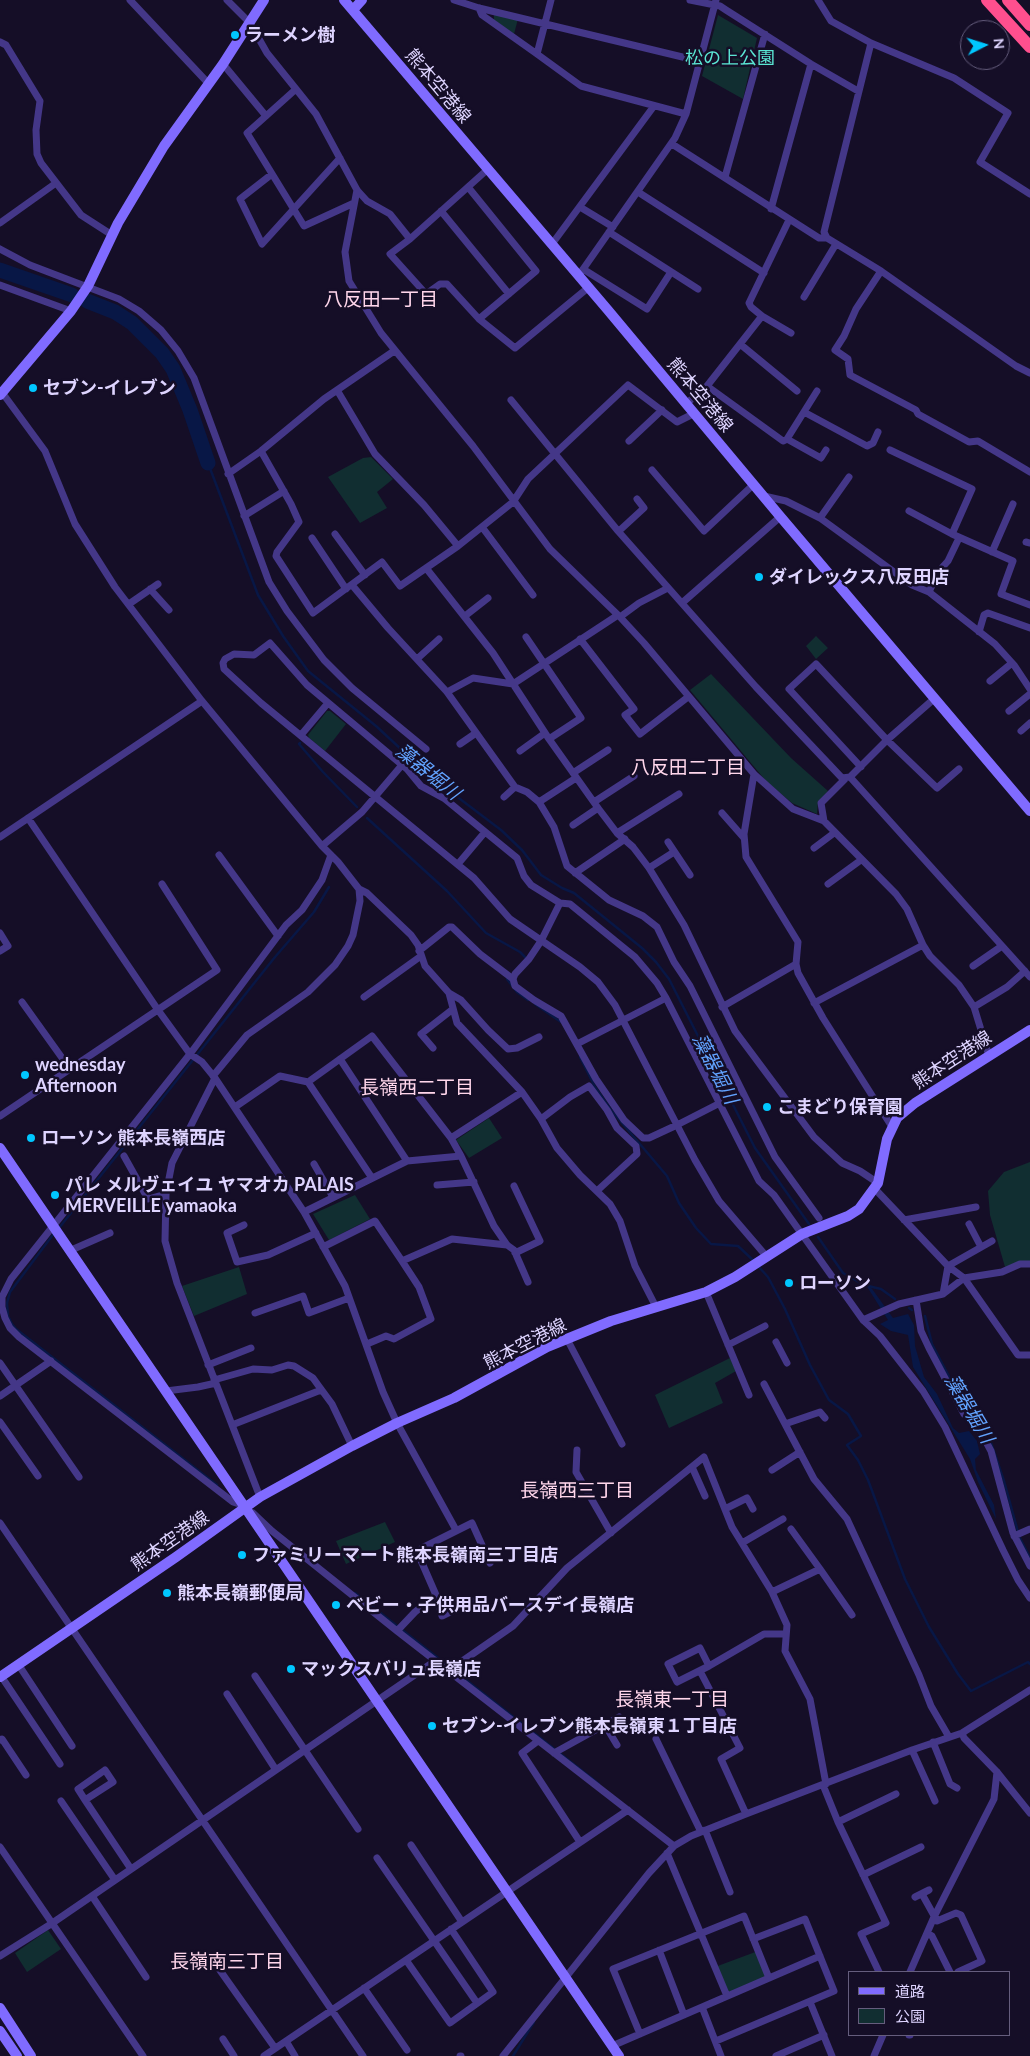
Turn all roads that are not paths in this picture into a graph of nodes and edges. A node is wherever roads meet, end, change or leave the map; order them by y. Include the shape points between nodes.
1 (130, 0) edge
2 (227, 0) edge
3 (264, 0) edge
4 (344, 0) edge
5 (362, 0) edge
6 (454, 0) edge
7 (551, 0) edge
8 (690, 0) edge
9 (818, 0) edge
10 (987, 0) edge
11 (1008, 0) edge
12 (715, 3) edge
13 (479, 8) junction
14 (352, 10) junction
15 (250, 23) junction
16 (546, 24) junction
17 (1030, 25) edge
18 (765, 34) junction
19 (0, 42) edge
20 (871, 43) junction
21 (1030, 47) edge
22 (537, 54) junction
23 (699, 61) junction
24 (223, 64) junction
25 (811, 64) junction
26 (208, 83) junction
27 (296, 89) junction
28 (858, 91) junction
29 (654, 106) junction
30 (686, 114) junction
31 (266, 116) junction
32 (672, 144) junction
33 (340, 158) junction
34 (488, 169) junction
35 (272, 174) junction
36 (725, 177) junction
37 (56, 183) junction
38 (468, 187) junction
39 (357, 190) junction
40 (638, 192) junction
41 (1030, 194) edge
42 (354, 203) junction
43 (580, 207) junction
44 (771, 208) junction
45 (294, 209) junction
46 (441, 211) junction
47 (789, 220) junction
48 (0, 223) edge
49 (611, 230) junction
50 (112, 235) junction
51 (827, 238) junction
52 (410, 239) junction
53 (552, 244) junction
54 (836, 244) junction
55 (0, 250) edge
56 (881, 271) junction
57 (581, 272) junction
58 (671, 272) junction
59 (764, 273) junction
60 (0, 286) edge
61 (88, 286) junction
62 (588, 287) junction
63 (698, 289) dead end
64 (509, 294) junction
65 (804, 297) dead end
66 (71, 311) junction
67 (762, 316) junction
68 (479, 319) junction
69 (790, 333) dead end
70 (740, 344) junction
71 (394, 351) junction
72 (1030, 374) edge
73 (707, 386) junction
74 (337, 390) junction
75 (817, 391) dead end
76 (1, 392) edge
77 (797, 392) dead end
78 (511, 400) dead end
79 (686, 403) junction
80 (662, 410) junction
81 (804, 412) junction
82 (695, 413) junction
83 (878, 432) dead end
84 (787, 439) junction
85 (628, 441) dead end
86 (826, 450) dead end
87 (890, 450) dead end
88 (261, 451) junction
89 (554, 454) junction
90 (652, 470) dead end
91 (1030, 472) edge
92 (228, 474) junction
93 (850, 478) dead end
94 (754, 484) junction
95 (284, 491) junction
96 (764, 496) junction
97 (637, 499) dead end
98 (513, 502) junction
99 (1013, 504) dead end
100 (909, 511) dead end
101 (244, 516) junction
102 (780, 517) junction
103 (820, 518) junction
104 (482, 527) junction
105 (619, 531) junction
106 (335, 534) dead end
107 (956, 536) junction
108 (312, 538) dead end
109 (458, 546) junction
110 (992, 552) junction
111 (426, 568) junction
112 (365, 575) junction
113 (158, 584) dead end
114 (349, 587) junction
115 (668, 588) junction
116 (150, 589) junction
117 (929, 592) junction
118 (532, 594) dead end
119 (488, 598) dead end
120 (682, 603) junction
121 (129, 604) junction
122 (1030, 605) edge
123 (168, 610) dead end
124 (465, 616) junction
125 (619, 616) junction
126 (1030, 628) edge
127 (979, 632) junction
128 (526, 638) dead end
129 (438, 639) dead end
130 (580, 639) junction
131 (417, 659) junction
132 (1012, 663) junction
133 (544, 664) junction
134 (990, 681) dead end
135 (513, 684) junction
136 (1030, 689) edge
137 (447, 692) junction
138 (1030, 694) edge
139 (688, 696) junction
140 (935, 698) junction
141 (202, 701) junction
142 (328, 703) junction
143 (1009, 711) dead end
144 (1030, 723) edge
145 (1021, 731) dead end
146 (476, 733) junction
147 (301, 735) junction
148 (547, 736) junction
149 (887, 740) junction
150 (460, 744) dead end
151 (426, 749) dead end
152 (608, 750) dead end
153 (520, 751) dead end
154 (402, 765) junction
155 (861, 766) junction
156 (959, 769) dead end
157 (754, 774) junction
158 (575, 776) junction
159 (634, 776) dead end
160 (848, 778) junction
161 (515, 787) junction
162 (679, 794) dead end
163 (376, 796) junction
164 (504, 797) dead end
165 (540, 802) junction
166 (596, 805) junction
167 (1030, 811) edge
168 (722, 813) dead end
169 (28, 818) junction
170 (824, 821) junction
171 (573, 826) dead end
172 (485, 832) junction
173 (617, 833) junction
174 (834, 833) junction
175 (0, 837) edge
176 (744, 838) junction
177 (625, 839) junction
178 (668, 842) dead end
179 (322, 846) junction
180 (814, 848) dead end
181 (674, 852) junction
182 (219, 855) dead end
183 (331, 855) junction
184 (861, 860) junction
185 (458, 864) junction
186 (649, 868) junction
187 (575, 873) junction
188 (690, 875) dead end
189 (162, 884) dead end
190 (828, 884) dead end
191 (359, 889) junction
192 (560, 903) junction
193 (0, 933) edge
194 (278, 936) junction
195 (541, 941) junction
196 (923, 945) junction
197 (1002, 946) junction
198 (0, 951) edge
199 (420, 954) junction
200 (796, 964) junction
201 (973, 966) dead end
202 (1027, 974) edge
203 (513, 979) junction
204 (449, 993) junction
205 (364, 997) dead end
206 (666, 998) junction
207 (22, 1002) dead end
208 (814, 1002) junction
209 (722, 1007) junction
210 (974, 1007) junction
211 (158, 1010) junction
212 (453, 1010) junction
213 (623, 1022) junction
214 (1030, 1030) edge
215 (539, 1037) dead end
216 (578, 1044) junction
217 (433, 1048) dead end
218 (190, 1054) junction
219 (989, 1056) junction
220 (340, 1059) junction
221 (70, 1069) junction
222 (214, 1077) junction
223 (308, 1082) junction
224 (522, 1092) junction
225 (720, 1103) junction
226 (235, 1107) junction
227 (0, 1116) edge
228 (541, 1120) junction
229 (677, 1125) junction
230 (892, 1127) junction
231 (451, 1138) junction
232 (0, 1148) edge
233 (124, 1156) dead end
234 (461, 1156) junction
235 (407, 1161) junction
236 (314, 1164) dead end
237 (372, 1178) junction
238 (474, 1182) junction
239 (437, 1185) dead end
240 (514, 1186) dead end
241 (877, 1186) junction
242 (598, 1190) junction
243 (166, 1194) junction
244 (333, 1196) junction
245 (976, 1207) dead end
246 (304, 1212) junction
247 (819, 1218) dead end
248 (904, 1220) junction
249 (969, 1224) dead end
250 (53, 1225) junction
251 (244, 1225) dead end
252 (110, 1233) dead end
253 (316, 1233) junction
254 (802, 1234) junction
255 (992, 1241) dead end
256 (507, 1245) junction
257 (323, 1247) junction
258 (981, 1247) junction
259 (69, 1251) junction
260 (515, 1252) junction
261 (764, 1258) junction
262 (402, 1261) junction
263 (1030, 1264) edge
264 (948, 1266) junction
265 (964, 1278) junction
266 (528, 1282) dead end
267 (706, 1292) junction
268 (943, 1294) junction
269 (349, 1298) junction
270 (916, 1300) junction
271 (656, 1307) junction
272 (255, 1313) dead end
273 (863, 1320) junction
274 (765, 1326) dead end
275 (567, 1339) junction
276 (776, 1342) dead end
277 (367, 1344) junction
278 (728, 1345) junction
279 (251, 1348) dead end
280 (1030, 1355) edge
281 (51, 1361) junction
282 (0, 1363) edge
283 (787, 1363) dead end
284 (208, 1365) junction
285 (215, 1381) junction
286 (764, 1384) dead end
287 (16, 1385) junction
288 (166, 1390) junction
289 (321, 1390) junction
290 (749, 1395) dead end
291 (0, 1396) edge
292 (825, 1418) dead end
293 (0, 1422) edge
294 (397, 1423) junction
295 (785, 1424) junction
296 (232, 1425) junction
297 (622, 1444) dead end
298 (352, 1446) junction
299 (577, 1450) dead end
300 (800, 1452) junction
301 (692, 1467) junction
302 (772, 1470) dead end
303 (38, 1476) dead end
304 (80, 1477) dead end
305 (705, 1496) dead end
306 (260, 1497) junction
307 (246, 1506) junction
308 (725, 1509) junction
309 (753, 1509) dead end
310 (784, 1519) dead end
311 (0, 1523) edge
312 (791, 1529) dead end
313 (1030, 1529) edge
314 (456, 1530) junction
315 (612, 1533) junction
316 (1014, 1536) junction
317 (742, 1543) junction
318 (490, 1563) dead end
319 (1030, 1566) edge
320 (820, 1569) junction
321 (772, 1592) junction
322 (436, 1595) junction
323 (1030, 1598) edge
324 (472, 1601) dead end
325 (852, 1615) dead end
326 (72, 1628) junction
327 (397, 1631) junction
328 (786, 1634) junction
329 (435, 1661) junction
330 (18, 1664) junction
331 (709, 1666) junction
332 (448, 1671) junction
333 (700, 1671) junction
334 (255, 1676) dead end
335 (0, 1677) edge
336 (1030, 1690) edge
337 (227, 1694) dead end
338 (377, 1701) junction
339 (619, 1717) dead end
340 (605, 1725) junction
341 (962, 1733) junction
342 (949, 1737) junction
343 (656, 1739) dead end
344 (0, 1740) edge
345 (538, 1741) junction
346 (933, 1742) junction
347 (617, 1745) dead end
348 (72, 1746) dead end
349 (912, 1750) junction
350 (304, 1751) junction
351 (554, 1753) junction
352 (60, 1764) dead end
353 (276, 1770) junction
354 (997, 1772) junction
355 (26, 1776) dead end
356 (824, 1785) junction
357 (956, 1788) dead end
358 (896, 1794) dead end
359 (85, 1800) junction
360 (61, 1801) dead end
361 (935, 1801) dead end
362 (628, 1810) junction
363 (1030, 1813) edge
364 (746, 1814) junction
365 (203, 1820) junction
366 (838, 1822) junction
367 (358, 1830) dead end
368 (703, 1831) junction
369 (580, 1842) junction
370 (411, 1845) dead end
371 (674, 1846) junction
372 (0, 1847) edge
373 (921, 1847) dead end
374 (667, 1853) junction
375 (377, 1858) dead end
376 (131, 1869) junction
377 (863, 1874) junction
378 (114, 1880) junction
379 (929, 1890) dead end
380 (506, 1892) junction
381 (730, 1892) dead end
382 (92, 1896) junction
383 (934, 1917) junction
384 (462, 1922) junction
385 (51, 1924) junction
386 (451, 1930) junction
387 (701, 1933) junction
388 (927, 1933) junction
389 (753, 1939) junction
390 (434, 1941) junction
391 (659, 1950) junction
392 (0, 1956) edge
393 (820, 1956) junction
394 (406, 1960) junction
395 (219, 1969) dead end
396 (879, 1971) edge
397 (910, 1971) edge
398 (950, 1971) edge
399 (960, 1971) edge
400 (146, 1977) dead end
401 (566, 1978) junction
402 (769, 1978) junction
403 (364, 1988) junction
404 (727, 1996) junction
405 (810, 2002) junction
406 (477, 2003) junction
407 (702, 2007) junction
408 (0, 2008) edge
409 (332, 2010) junction
410 (684, 2015) junction
411 (0, 2031) edge
412 (640, 2034) junction
413 (824, 2035) junction
414 (883, 2036) edge
415 (223, 2039) dead end
416 (286, 2041) junction
417 (716, 2041) junction
418 (612, 2046) junction
419 (275, 2048) junction
420 (407, 2050) dead end
421 (16, 2056) edge
422 (31, 2056) edge
423 (142, 2056) edge
424 (234, 2056) edge
425 (264, 2056) edge
426 (295, 2056) edge
427 (363, 2056) edge
428 (503, 2056) edge
429 (619, 2056) edge
430 (721, 2056) edge
431 (776, 2056) edge
432 (832, 2056) edge
433 (874, 2056) edge

1 - 26 street
2 - 15 street
3 - 15 main road
4 - 14 main road, 熊本空港線
5 - 14 main road
6 - 13 street
7 - 16 street
8 - 12 street
9 - 20 street via 831,21
10 - 21 highway
11 - 17 highway
12 - 18 street
12 - 23 street
13 - 16 street
13 - 22 street via 482,15
14 - 34 main road, 熊本空港線
15 - 24 main road
15 - 27 street via 267,53
16 - 22 street
16 - 23 street
18 - 25 street
18 - 36 street
19 - 37 street via 6,45 40,101 36,118 38,154
20 - 28 street
20 - 41 street via 954,78 1008,113 980,162
22 - 29 street via 581,86
23 - 30 street
24 - 26 main road
24 - 31 street
25 - 28 street
25 - 44 street
26 - 50 main road via 164,146
27 - 31 street
27 - 33 street via 316,114
28 - 51 street via 824,232
29 - 30 street
29 - 43 street
30 - 32 street
31 - 35 street via 247,133
32 - 36 street
32 - 40 street
33 - 39 street
33 - 45 street
34 - 38 street
34 - 53 main road, 熊本空港線
35 - 45 street
35 - 45 street via 240,199 262,244
36 - 44 street
37 - 48 street
37 - 50 street via 81,215
38 - 46 street
38 - 64 street via 536,270
39 - 42 street
39 - 52 street via 390,214
40 - 49 street
40 - 59 street
42 - 45 street via 304,226
42 - 71 street via 345,252 349,281
43 - 49 street
43 - 53 street
44 - 47 street
46 - 52 street
46 - 64 street
47 - 51 street via 819,238
47 - 59 street
49 - 57 street
49 - 58 street
50 - 61 main road
51 - 54 street
52 - 68 street via 390,254 426,294 440,284 447,284
53 - 57 main road, 熊本空港線
54 - 56 street
54 - 65 street
55 - 61 street via 30,265
56 - 72 street
56 - 91 street via 835,350 848,359 850,375 969,442 978,440
57 - 58 street via 648,309
57 - 62 main road, 熊本空港線
58 - 63 street
59 - 67 street via 749,305
60 - 66 street
61 - 66 main road
61 - 92 street via 140,311 178,351 194,378
62 - 68 street via 515,348
62 - 79 main road, 熊本空港線
64 - 68 street
66 - 76 main road
67 - 69 street
67 - 70 street
70 - 73 street
70 - 77 street
71 - 74 street
71 - 98 street via 473,446
73 - 79 street
73 - 84 street via 779,439
74 - 88 street
74 - 109 street via 375,454 424,504
75 - 81 street
76 - 121 street via 46,451 75,524
78 - 89 street
79 - 82 main road, 熊本空港線
80 - 82 street via 678,422
80 - 85 street
80 - 89 street via 628,385
81 - 83 street via 867,446 873,444
81 - 84 street
82 - 94 main road, 熊本空港線
84 - 86 street via 821,458
87 - 107 street via 972,489
88 - 92 street
88 - 95 street
89 - 98 street via 528,478
89 - 105 street
90 - 94 street via 704,531
92 - 101 street
93 - 103 street
94 - 96 main road, 熊本空港線
95 - 101 street
95 - 114 street via 298,522 276,556 313,613
96 - 102 main road, 熊本空港線
96 - 103 street via 786,500
97 - 105 street via 644,508
98 - 104 street
98 - 125 street via 550,549
99 - 110 street
100 - 107 street
101 - 151 street via 269,582 324,660 352,688
102 - 120 street
102 - 140 main road, 熊本空港線
103 - 117 street via 912,585
104 - 109 street
104 - 118 street
105 - 115 street
106 - 112 street
107 - 110 street
107 - 117 street via 948,561 938,572
108 - 114 street
109 - 111 street
110 - 122 street via 1014,561 1001,594
111 - 112 street via 400,586 382,562
111 - 124 street
112 - 114 street
113 - 116 street
114 - 131 street
115 - 120 street
115 - 125 street
116 - 121 street
116 - 123 street
117 - 127 street
119 - 124 street
120 - 160 street via 842,778
121 - 141 street
124 - 135 street
125 - 130 street
125 - 139 street
126 - 127 street via 988,613 984,615
127 - 132 street
128 - 133 street
129 - 131 street
130 - 133 street
130 - 139 street via 634,708 626,715 640,734
131 - 137 street
132 - 134 street
132 - 136 street
133 - 135 street
133 - 148 street via 581,718
135 - 137 street via 473,678
135 - 148 street
137 - 146 street
138 - 143 street
139 - 157 street
140 - 149 street
140 - 167 main road, 熊本空港線
141 - 169 street
141 - 179 street
142 - 147 street
142 - 147 street via 307,685 270,643 254,655 234,654 225,659 222,663 224,669
142 - 154 street
144 - 145 street
146 - 150 street
146 - 161 street
147 - 163 street
148 - 153 street
148 - 158 street
149 - 155 street
149 - 155 street via 816,664 789,690
149 - 156 street via 937,788
152 - 158 street
154 - 163 street
154 - 172 street via 424,789 444,799
155 - 160 street
157 - 170 street via 793,808
157 - 176 street
158 - 165 street
158 - 166 street
159 - 166 street
160 - 170 street via 821,803
160 - 197 street
161 - 164 street
161 - 165 street
162 - 173 street
163 - 179 street
163 - 185 street
165 - 187 street via 554,827 567,866
166 - 171 street
166 - 173 street
168 - 176 street
169 - 175 street
169 - 211 street
170 - 174 street
172 - 185 street
172 - 192 street via 517,858 528,881
173 - 177 street
174 - 180 street
174 - 184 street
176 - 200 street via 749,865 798,942
177 - 186 street
177 - 187 street
178 - 181 street
179 - 183 street
181 - 186 street
181 - 188 street
182 - 194 street
183 - 191 street
183 - 194 street via 322,880 302,910
184 - 190 street
184 - 196 street via 905,906
185 - 195 street via 479,882 510,919
186 - 209 street via 684,925
187 - 247 street via 609,900 643,916 657,928 689,984 775,1157
189 - 211 street via 217,970
191 - 199 street via 411,935
191 - 222 street via 353,934 335,965 308,992 247,1035
192 - 195 street
192 - 206 street via 574,907 635,957
193 - 198 street via 8,946
194 - 218 street
195 - 203 street
195 - 213 street via 598,982
196 - 208 street
196 - 210 street
197 - 201 street
197 - 202 street
199 - 203 street via 452,927
199 - 204 street via 425,966
199 - 205 street
200 - 208 street
200 - 209 street
202 - 210 street
203 - 216 street via 515,986 524,994 561,1016
204 - 212 street
204 - 215 street via 461,1000 508,1049
206 - 213 street
206 - 225 street
207 - 221 street
208 - 230 street
209 - 241 street via 735,1031 814,1137 842,1164 860,1171
210 - 219 street
211 - 218 street
211 - 221 street
212 - 217 street via 420,1034
212 - 224 street via 459,1026
213 - 216 street
213 - 229 street
214 - 219 main road, 熊本空港線
216 - 229 street via 596,1079 624,1120 639,1135 649,1138
218 - 222 street via 202,1062
218 - 250 street
219 - 230 main road, 熊本空港線 via 915,1103 897,1118
220 - 223 street
220 - 231 street via 372,1036
220 - 235 street
221 - 227 street
222 - 226 street
222 - 243 street via 172,1162
223 - 226 street via 280,1076
223 - 237 street
224 - 228 street
224 - 231 street
225 - 229 street
225 - 254 street via 759,1181 774,1195
226 - 246 street
228 - 242 street via 557,1148
228 - 242 street via 570,1096 589,1086 617,1128 636,1146 637,1154
229 - 261 street via 719,1201
230 - 241 main road, 熊本空港線
231 - 234 street
232 - 250 main road
233 - 243 street via 148,1199
234 - 235 street
234 - 238 street
235 - 237 street
236 - 244 street
237 - 244 street
238 - 239 street
238 - 256 street via 494,1226
240 - 260 street via 540,1241
241 - 248 street
241 - 254 main road, 熊本空港線 via 848,1216
242 - 271 street via 620,1221 635,1266
243 - 284 street via 168,1254
244 - 246 street
245 - 248 street
246 - 253 street
248 - 264 street
249 - 258 street
250 - 259 main road
250 - 281 street via 11,1278 4,1290 2,1308 10,1328
251 - 253 street via 227,1233 237,1262 268,1255
252 - 259 street
253 - 257 street
254 - 261 main road, 熊本空港線
254 - 273 street
255 - 258 street
256 - 260 street
256 - 262 street via 452,1239
257 - 262 street via 375,1221
257 - 269 street
258 - 264 street
259 - 288 main road
260 - 266 street
261 - 267 main road, 熊本空港線
262 - 277 street via 419,1287 432,1319 394,1339 386,1336
263 - 265 street
264 - 265 street
264 - 268 street
265 - 268 street
265 - 280 street via 1018,1355
267 - 271 main road, 熊本空港線
267 - 278 street
268 - 270 street
269 - 272 street via 310,1313 303,1296
269 - 277 street
270 - 273 street
270 - 316 street via 921,1331 928,1348 964,1414 977,1425 991,1451
271 - 275 main road, 熊本空港線
273 - 323 street via 880,1336 923,1391 946,1427 1003,1550
274 - 278 street
275 - 294 main road, 熊本空港線 via 454,1398
275 - 297 street
276 - 283 street
277 - 294 street
278 - 290 street
279 - 284 street
281 - 287 street
281 - 307 street via 233,1502
282 - 287 street
284 - 285 street
285 - 288 street via 198,1387
285 - 289 street via 242,1371 272,1370 288,1365 313,1378
285 - 296 street
286 - 295 street
287 - 291 street
287 - 304 street
288 - 307 main road
289 - 296 street
289 - 298 street via 332,1404
292 - 295 street via 820,1412
293 - 303 street
294 - 298 main road, 熊本空港線
294 - 314 street
295 - 300 street
296 - 306 street
298 - 306 main road, 熊本空港線
299 - 315 street via 576,1472
300 - 302 street
300 - 342 street via 814,1479 847,1519 931,1706
301 - 305 street
301 - 308 street via 704,1457
301 - 315 street
306 - 307 main road, 熊本空港線
307 - 326 main road, 熊本空港線
307 - 327 street via 272,1531
307 - 338 main road
308 - 309 street via 747,1498
308 - 317 street
310 - 317 street
311 - 326 street
312 - 320 street
313 - 316 street
314 - 318 street via 472,1523
314 - 322 street via 419,1552
315 - 332 street via 567,1568 513,1626
316 - 319 street
317 - 321 street
320 - 321 street
320 - 325 street
321 - 328 street via 787,1625
322 - 324 street via 442,1616
322 - 327 street
326 - 330 main road, 熊本空港線
326 - 365 street
327 - 329 street
328 - 331 street via 764,1634
328 - 356 street via 785,1651 810,1699
329 - 332 street
329 - 338 street
330 - 335 main road, 熊本空港線
330 - 348 street
331 - 333 street
331 - 333 street via 700,1648 668,1664 677,1682
332 - 345 street
333 - 364 street via 740,1748 721,1759
334 - 350 street
335 - 352 street
336 - 341 street
337 - 353 street
338 - 350 street
338 - 380 main road
339 - 340 street
340 - 347 street
340 - 351 street
341 - 342 street
341 - 354 street
342 - 346 street
343 - 368 street
344 - 355 street
345 - 351 street
345 - 369 street via 522,1753
346 - 349 street
346 - 357 street via 950,1784
349 - 356 street
349 - 361 street
350 - 353 street
350 - 367 street
351 - 362 street
353 - 365 street
354 - 363 street
354 - 383 street via 994,1799
356 - 364 street
356 - 366 street
358 - 366 street
359 - 359 street via 78,1789 105,1770 113,1782
359 - 376 street
360 - 378 street
362 - 369 street
362 - 371 street
364 - 368 street
365 - 376 street
365 - 409 street
366 - 377 street
368 - 371 street
368 - 381 street
369 - 380 street
370 - 384 street
371 - 374 street
372 - 385 street
373 - 377 street
374 - 387 street
374 - 401 street
375 - 390 street
376 - 378 street
377 - 396 street via 886,1923 861,1934
378 - 382 street
379 - 383 street via 918,1895
380 - 384 street
380 - 401 main road
382 - 385 street
382 - 400 street
383 - 388 street
383 - 399 street via 937,1921 961,1914 982,1961
384 - 386 street
385 - 392 street
385 - 423 street
386 - 390 street
386 - 406 street via 493,1992
387 - 389 street via 744,1916
387 - 391 street
387 - 404 street
388 - 397 street
388 - 398 street via 932,1936
389 - 393 street via 805,1919
389 - 402 street
390 - 394 street
390 - 406 street
391 - 410 street
391 - 412 street via 613,1969
393 - 402 street
393 - 405 street via 834,1991
394 - 403 street
394 - 406 street via 450,2023
395 - 419 street
401 - 418 main road
401 - 428 street
402 - 404 street
403 - 409 street
403 - 420 street
404 - 407 street
405 - 413 street
405 - 417 street
407 - 410 street
407 - 417 street
408 - 422 main road
409 - 416 street
409 - 427 street
410 - 412 street
411 - 421 main road
412 - 418 street
413 - 431 street
413 - 432 street
414 - 433 street
415 - 424 street
416 - 419 street
416 - 426 street
417 - 430 street
418 - 429 main road
419 - 425 street

